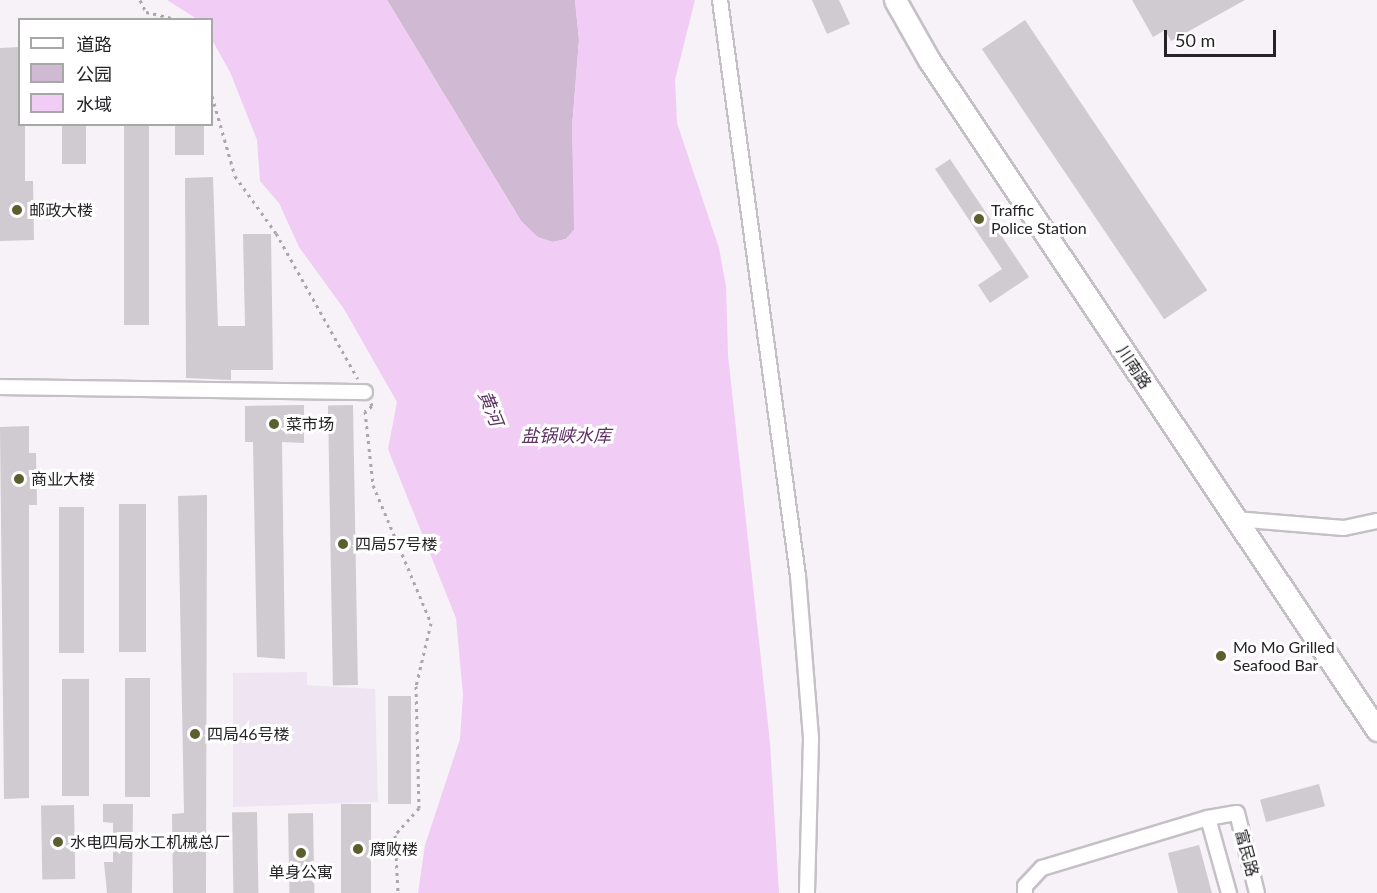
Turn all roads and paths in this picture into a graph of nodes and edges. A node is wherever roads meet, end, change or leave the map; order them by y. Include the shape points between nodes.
1 (140, 0) edge
2 (720, 0) edge
3 (895, 0) edge
4 (172, 18) edge
5 (213, 99) edge
6 (0, 387) edge
7 (365, 393) junction
8 (1235, 519) junction
9 (1377, 521) edge
10 (1377, 730) edge
11 (1208, 818) junction
12 (398, 893) edge
13 (807, 893) edge
14 (1025, 893) edge
15 (1229, 893) edge
16 (1257, 893) edge

1 - 4 path via 146,12
2 - 13 street via 798,576 811,739
3 - 8 main road, 川南路 via 929,60
5 - 7 path via 235,176 276,233
6 - 7 street
7 - 12 path via 372,406 365,411 373,485 431,622 416,686 419,808 395,835
8 - 9 street via 1344,528
8 - 10 main road, 川南路
11 - 14 street via 1042,868 1025,886
11 - 15 street, 富民路
11 - 16 street, 富民路 via 1236,813

